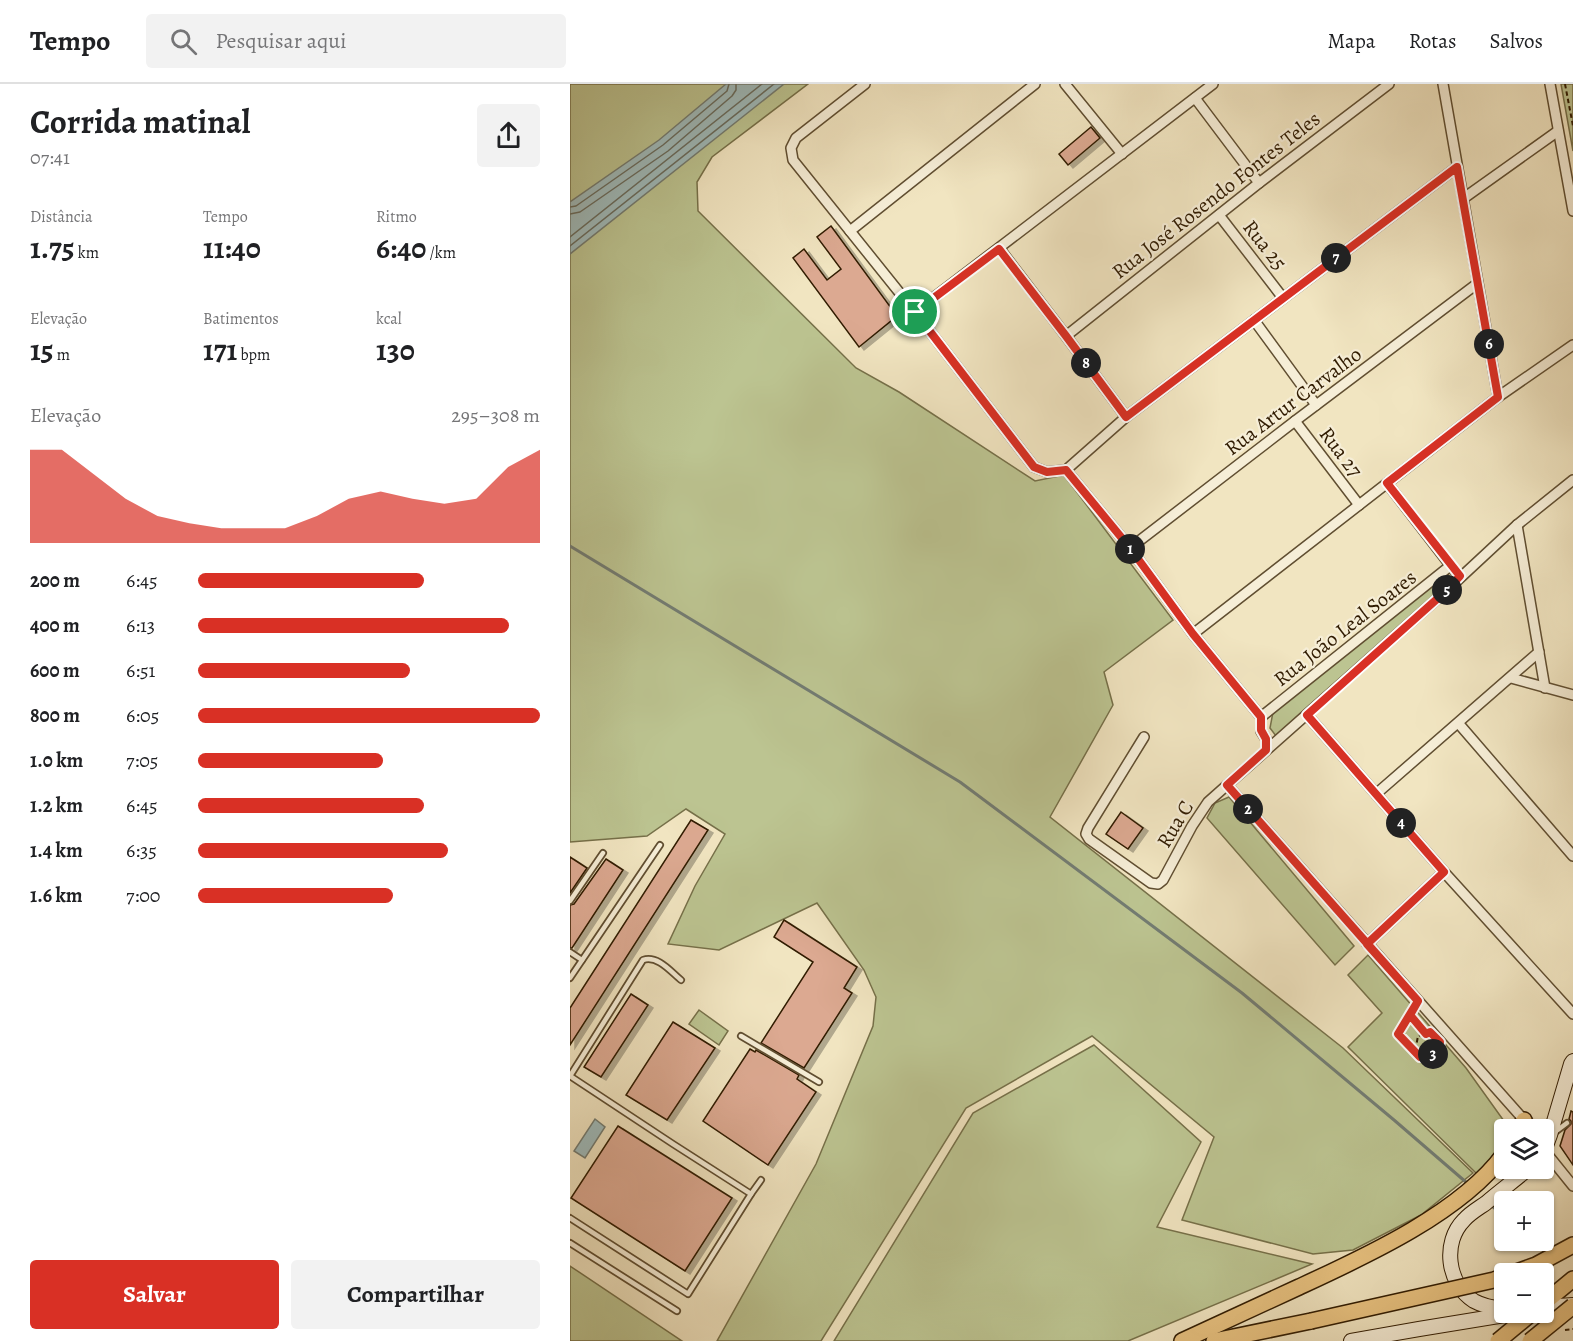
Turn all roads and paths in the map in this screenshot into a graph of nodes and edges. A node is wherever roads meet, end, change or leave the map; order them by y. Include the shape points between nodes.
1 (865, 84) edge
2 (1035, 84) edge
3 (1065, 84) edge
4 (1389, 84) edge
5 (1443, 84) edge
6 (1550, 84) edge
7 (1565, 84) edge
8 (1207, 86) edge
9 (1195, 98) junction
10 (1573, 124) edge
11 (1558, 131) junction
12 (1122, 154) junction
13 (1457, 167) junction
14 (1259, 183) junction
15 (1464, 198) junction
16 (1573, 211) edge
17 (1219, 215) junction
18 (850, 231) junction
19 (999, 249) junction
20 (1478, 283) junction
21 (1283, 298) junction
22 (915, 312) junction
23 (1254, 320) junction
24 (1066, 336) junction
25 (1573, 345) edge
26 (1498, 397) junction
27 (1316, 405) junction
28 (1126, 417) junction
29 (1295, 421) junction
30 (1066, 470) junction
31 (1573, 480) edge
32 (1387, 483) junction
33 (1359, 505) junction
34 (1517, 525) junction
35 (1130, 548) junction
36 (1450, 566) junction
37 (1460, 576) junction
38 (1193, 634) junction
39 (1539, 652) junction
40 (1510, 678) junction
41 (1545, 688) junction
42 (1573, 695) edge
43 (1307, 715) junction
44 (1261, 717) junction
45 (1459, 724) junction
46 (1144, 737) dead end
47 (1266, 750) junction
48 (1227, 785) junction
49 (1376, 794) junction
50 (660, 845) dead end
51 (603, 853) dead end
52 (1573, 856) edge
53 (1444, 872) junction
54 (570, 902) edge
55 (1367, 944) junction
56 (570, 952) edge
57 (582, 960) junction
58 (570, 978) edge
59 (681, 980) dead end
60 (1418, 1001) junction
61 (1573, 1014) edge
62 (1410, 1015) junction
63 (1426, 1034) junction
64 (741, 1035) dead end
65 (1415, 1052) junction
66 (1572, 1060) edge
67 (570, 1076) edge
68 (819, 1082) dead end
69 (1517, 1119) edge
70 (1550, 1119) edge
71 (1567, 1124) dead end
72 (1554, 1129) edge
73 (1554, 1163) edge
74 (1494, 1168) edge
75 (1515, 1179) edge
76 (761, 1180) dead end
77 (1573, 1185) edge
78 (751, 1194) junction
79 (570, 1218) edge
80 (570, 1243) edge
81 (1573, 1245) edge
82 (1540, 1263) edge
83 (1573, 1279) edge
84 (1494, 1280) edge
85 (1554, 1297) edge
86 (1570, 1305) edge
87 (1554, 1306) edge
88 (1494, 1308) edge
89 (677, 1311) dead end
90 (1494, 1318) edge
91 (1520, 1323) edge
92 (1417, 1335) edge
93 (1182, 1341) edge
94 (1214, 1341) edge
95 (1351, 1341) edge
96 (1498, 1341) edge
97 (1530, 1341) edge

1 - 18 street via 796,138 792,148 793,160
2 - 18 street
3 - 12 street
4 - 14 street, Rua José Rosendo Fontes Teles
5 - 13 street
6 - 11 street
7 - 10 path
8 - 9 street
9 - 12 street
9 - 14 street
11 - 15 street
11 - 16 street
12 - 19 street
13 - 15 street
13 - 21 street
14 - 17 street, Rua José Rosendo Fontes Teles
15 - 20 street
17 - 21 street, Rua 25
17 - 24 street, Rua José Rosendo Fontes Teles
18 - 22 street
19 - 22 street
19 - 24 street
20 - 26 street
20 - 27 street, Rua Artur Carvalho
21 - 23 street
22 - 30 street via 1034,467 1047,472
23 - 27 street
23 - 28 street
24 - 28 street
25 - 26 street
26 - 32 street
27 - 29 street, Rua Artur Carvalho
28 - 30 street
29 - 33 street, Rua 27
29 - 35 street, Rua Artur Carvalho
30 - 35 street
31 - 34 street, Rua João Leal Soares
32 - 33 street
32 - 36 street
33 - 38 street
34 - 37 street, Rua João Leal Soares
34 - 39 street
35 - 38 street
36 - 37 street
36 - 44 street, Rua João Leal Soares
37 - 43 street, Rua João Leal Soares
38 - 44 street
39 - 40 street
39 - 41 street
40 - 41 street
40 - 45 street
41 - 42 street
43 - 47 street, Rua João Leal Soares
43 - 49 street
44 - 47 street
45 - 49 street
45 - 52 street
46 - 48 street, Rua C via 1086,834 1151,883 1163,880 1200,813
47 - 48 street, Rua João Leal Soares
48 - 55 street
49 - 53 street
50 - 57 lane
51 - 54 lane
53 - 55 street
53 - 61 street
55 - 60 street
56 - 57 lane
57 - 58 lane
59 - 67 lane via 660,962 643,960
60 - 62 path
60 - 69 street
62 - 63 path
62 - 65 path via 1398,1034
63 - 65 path via 1418,1035
63 - 65 path via 1430,1032 1440,1042 1438,1053 1420,1057
64 - 68 lane
66 - 70 street
67 - 78 lane
71 - 72 lane
73 - 77 street
74 - 93 main road via 1450,1205 1404,1234
75 - 88 street via 1463,1221 1450,1253 1456,1283 1465,1295
76 - 78 lane
78 - 79 lane via 688,1294
80 - 89 lane
81 - 82 main road
83 - 85 main road
84 - 94 main road, bridge
86 - 87 street
86 - 97 main road, bridge
90 - 92 street
91 - 96 main road, bridge
92 - 95 street

